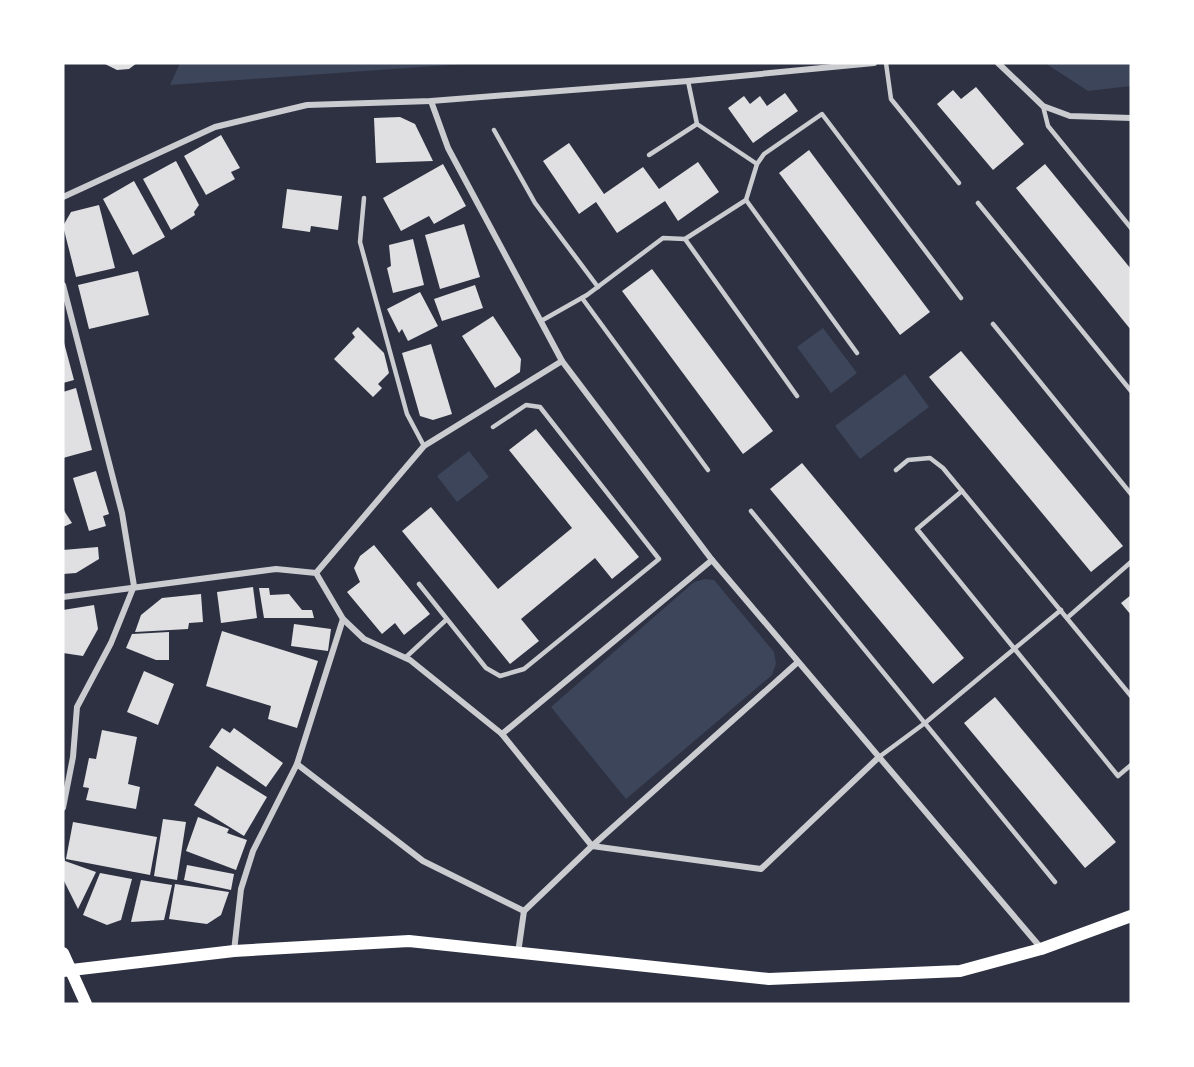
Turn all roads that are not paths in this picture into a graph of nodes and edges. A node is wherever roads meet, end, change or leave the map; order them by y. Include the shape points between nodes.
1 (874, 63) edge
2 (886, 63) edge
3 (998, 63) edge
4 (688, 81) junction
5 (431, 101) junction
6 (1043, 106) junction
7 (1131, 118) edge
8 (697, 124) junction
9 (494, 130) dead end
10 (649, 155) dead end
11 (757, 164) junction
12 (959, 183) dead end
13 (63, 197) edge
14 (364, 198) dead end
15 (746, 200) junction
16 (978, 203) dead end
17 (1131, 228) edge
18 (685, 239) junction
19 (63, 285) edge
20 (598, 287) junction
21 (582, 298) junction
22 (961, 298) dead end
23 (541, 321) junction
24 (993, 324) dead end
25 (857, 353) dead end
26 (562, 361) junction
27 (1131, 391) edge
28 (797, 396) dead end
29 (493, 428) dead end
30 (424, 446) junction
31 (708, 470) dead end
32 (896, 470) dead end
33 (962, 491) junction
34 (1131, 494) edge
35 (751, 511) dead end
36 (712, 560) junction
37 (1131, 562) edge
38 (316, 573) junction
39 (419, 584) dead end
40 (134, 586) junction
41 (63, 597) edge
42 (1061, 610) junction
43 (1067, 618) junction
44 (343, 619) junction
45 (446, 620) junction
46 (1014, 649) junction
47 (405, 658) junction
48 (798, 662) junction
49 (1131, 696) edge
50 (925, 723) junction
51 (502, 734) junction
52 (879, 757) junction
53 (297, 764) junction
54 (1131, 765) edge
55 (63, 808) edge
56 (592, 846) junction
57 (1055, 882) dead end
58 (524, 912) junction
59 (1131, 916) edge
60 (1041, 949) junction
61 (234, 951) junction
62 (63, 953) edge
63 (518, 953) junction
64 (67, 970) edge
65 (86, 1004) edge

1 - 4 street
2 - 12 lane via 891,99
3 - 6 street
4 - 5 street
4 - 8 lane
5 - 13 street via 307,105 249,117 215,128
5 - 23 street via 448,148
6 - 7 street via 1070,116
6 - 17 lane via 1048,126
8 - 10 lane
8 - 11 lane
9 - 20 lane via 535,203
11 - 15 lane
11 - 22 lane via 764,154 822,114
14 - 30 lane via 360,242 407,414
15 - 18 lane
15 - 25 lane
16 - 27 lane
18 - 20 lane via 663,238
18 - 28 lane
19 - 40 street via 122,513
20 - 21 lane
21 - 23 lane
21 - 31 lane
23 - 26 street
24 - 34 lane
26 - 30 street
26 - 36 street
29 - 45 lane via 526,405 540,407 659,559 524,669 512,674 501,676 486,668
30 - 38 street
32 - 33 lane via 908,460 930,458
33 - 42 lane
33 - 46 lane via 917,528
35 - 50 lane
36 - 48 street
36 - 51 street
37 - 43 lane
38 - 40 street via 276,569
38 - 44 street
39 - 45 lane
40 - 41 street
40 - 55 street via 111,643 76,707 73,757
42 - 43 lane
42 - 46 lane
43 - 49 lane
44 - 47 street via 364,639
44 - 53 street
45 - 47 lane
46 - 50 lane
46 - 54 lane via 1118,776
47 - 51 street
48 - 52 street
48 - 56 street
50 - 52 lane
50 - 57 lane
51 - 56 street
52 - 56 street via 761,868
52 - 60 street
53 - 58 street via 423,861
53 - 61 street via 253,851 241,889
56 - 58 street
58 - 63 street
59 - 60 main road
60 - 63 main road via 960,970 769,979
61 - 63 main road via 409,941
61 - 64 main road
62 - 64 main road
64 - 65 main road

